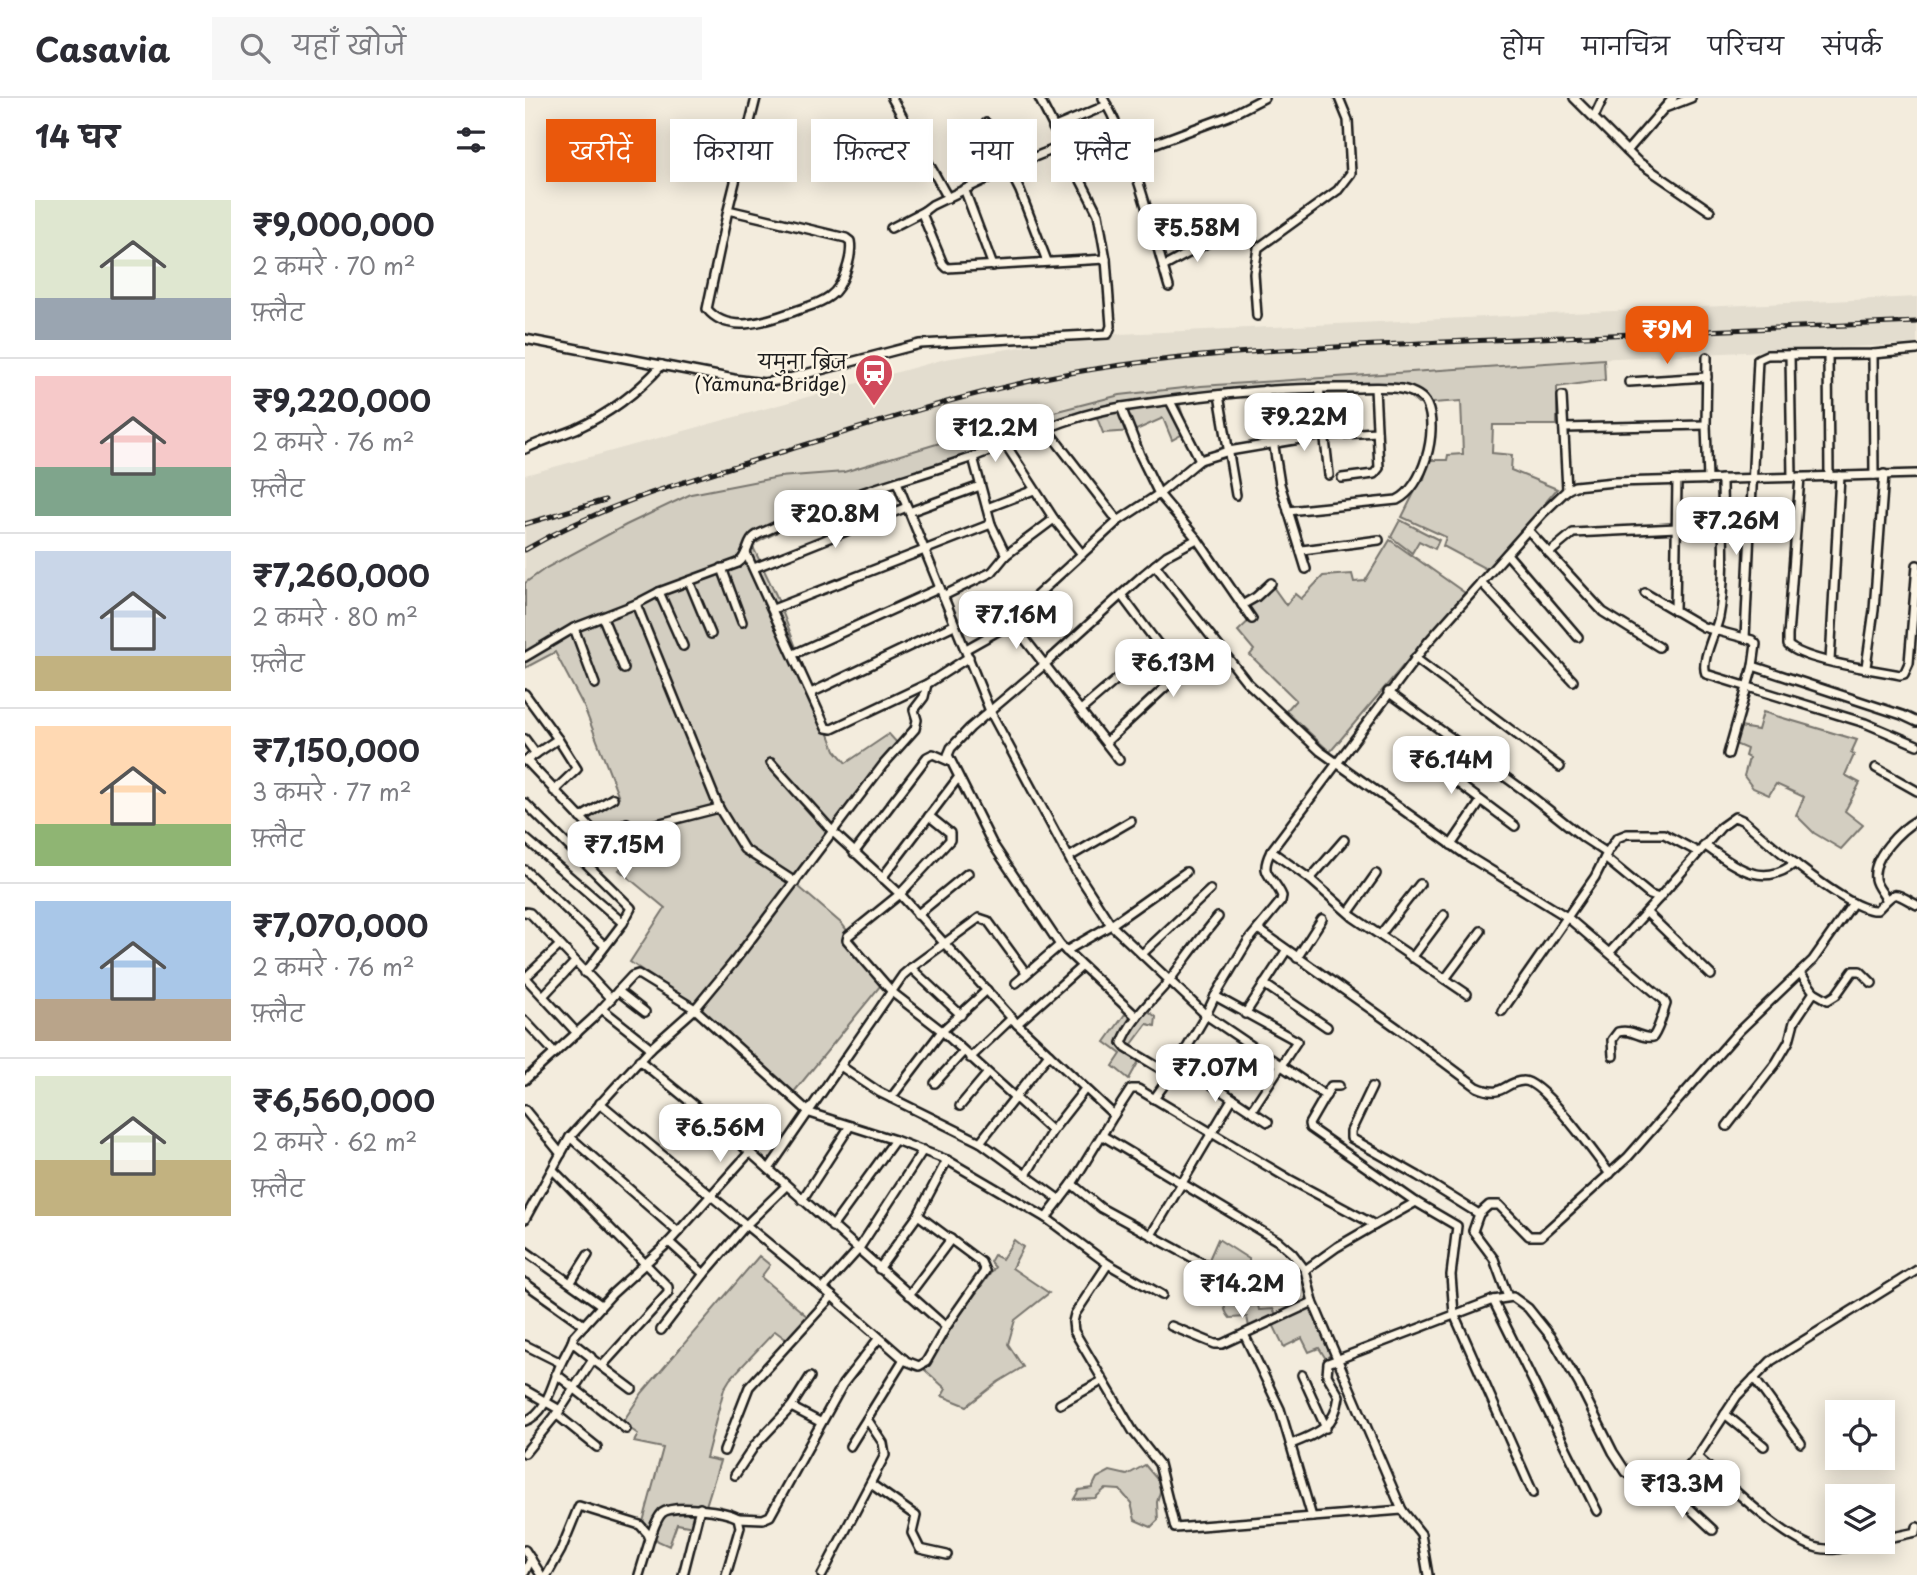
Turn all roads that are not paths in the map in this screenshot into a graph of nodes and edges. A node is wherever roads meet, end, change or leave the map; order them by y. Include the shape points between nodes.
1 (756, 98) edge
2 (891, 98) edge
3 (1039, 98) edge
4 (1264, 98) edge
5 (1339, 98) edge
6 (1574, 98) edge
7 (1603, 98) edge
8 (1674, 98) edge
9 (1691, 98) edge
10 (1105, 102) edge
11 (1665, 108) junction
12 (1594, 117) junction
13 (903, 119) edge
14 (1071, 119) edge
15 (1113, 119) edge
16 (1051, 124) edge
17 (1154, 144) edge
18 (1627, 151) junction
19 (933, 171) edge
20 (982, 182) edge
21 (1016, 182) edge
22 (1083, 182) edge
23 (1140, 182) edge
24 (965, 191) junction
25 (948, 198) junction
26 (728, 210) junction
27 (924, 211) junction
28 (1710, 211) dead end
29 (891, 228) dead end
30 (1218, 237) dead end
31 (1106, 259) junction
32 (1047, 261) junction
33 (993, 266) junction
34 (1163, 267) junction
35 (1169, 287) dead end
36 (1257, 316) dead end
37 (525, 339) edge
38 (1917, 350) edge
39 (1828, 354) junction
40 (1873, 354) junction
41 (1790, 355) junction
42 (1707, 357) dead end
43 (662, 365) junction
44 (1707, 377) junction
45 (1629, 382) dead end
46 (1319, 387) junction
47 (1375, 388) junction
48 (1265, 390) junction
49 (1219, 395) junction
50 (1562, 396) dead end
51 (1170, 401) junction
52 (1121, 407) junction
53 (1706, 425) junction
54 (1046, 428) junction
55 (1564, 428) junction
56 (1377, 432) junction
57 (1324, 435) junction
58 (1274, 443) junction
59 (1006, 445) junction
60 (525, 449) edge
61 (1229, 451) junction
62 (973, 457) junction
63 (1200, 460) junction
64 (1884, 474) junction
65 (1917, 474) edge
66 (1329, 475) dead end
67 (1874, 475) junction
68 (1796, 477) junction
69 (1829, 477) junction
70 (1840, 477) junction
71 (1342, 478) dead end
72 (1753, 478) junction
73 (1677, 480) junction
74 (1708, 480) junction
75 (1722, 480) junction
76 (897, 482) junction
77 (980, 486) junction
78 (1034, 490) junction
79 (1567, 490) junction
80 (1160, 494) junction
81 (1236, 495) dead end
82 (987, 508) junction
83 (908, 510) junction
84 (1288, 511) junction
85 (1054, 519) junction
86 (1118, 521) junction
87 (991, 524) junction
88 (1677, 528) junction
89 (1528, 530) junction
90 (1197, 539) junction
91 (1379, 540) dead end
92 (1302, 550) junction
93 (925, 551) junction
94 (746, 553) junction
95 (1549, 553) junction
96 (1082, 554) junction
97 (1507, 554) junction
98 (1006, 555) junction
99 (1155, 565) junction
100 (1917, 565) edge
101 (722, 568) junction
102 (754, 568) junction
103 (1306, 569) dead end
104 (689, 581) junction
105 (1481, 582) junction
106 (1271, 583) dead end
107 (659, 592) junction
108 (942, 592) junction
109 (1645, 593) dead end
110 (1122, 596) junction
111 (636, 604) junction
112 (1242, 605) junction
113 (773, 609) junction
114 (1675, 611) junction
115 (603, 618) junction
116 (1252, 619) dead end
117 (1010, 620) junction
118 (742, 622) dead end
119 (954, 625) junction
120 (574, 628) junction
121 (1716, 631) junction
122 (711, 634) dead end
123 (1578, 637) dead end
124 (1745, 638) junction
125 (1158, 644) junction
126 (683, 646) dead end
127 (1659, 647) dead end
128 (967, 653) junction
129 (793, 654) junction
130 (525, 657) edge
131 (1415, 658) junction
132 (1830, 661) junction
133 (1913, 663) edge
134 (1044, 666) junction
135 (1753, 666) junction
136 (1866, 667) junction
137 (624, 669) dead end
138 (1573, 681) dead end
139 (595, 684) dead end
140 (927, 684) junction
141 (1746, 687) junction
142 (1388, 692) junction
143 (811, 693) junction
144 (525, 694) edge
145 (1080, 710) junction
146 (990, 711) junction
147 (1917, 722) edge
148 (1450, 737) junction
149 (525, 739) edge
150 (558, 739) junction
151 (1106, 743) junction
152 (1917, 745) edge
153 (536, 754) junction
154 (1728, 754) dead end
155 (526, 760) edge
156 (1119, 760) dead end
157 (949, 761) junction
158 (771, 763) dead end
159 (1337, 765) junction
160 (1560, 768) dead end
161 (1876, 768) dead end
162 (958, 778) junction
163 (554, 791) junction
164 (1917, 791) edge
165 (613, 798) dead end
166 (1481, 801) junction
167 (525, 803) edge
168 (719, 808) junction
169 (929, 816) junction
170 (580, 818) junction
171 (1917, 820) edge
172 (1132, 821) dead end
173 (627, 823) dead end
174 (649, 826) dead end
175 (1515, 827) dead end
176 (834, 833) junction
177 (525, 838) edge
178 (1344, 840) dead end
179 (603, 842) junction
180 (1451, 845) junction
181 (1704, 845) junction
182 (1271, 851) junction
183 (1698, 852) junction
184 (854, 853) junction
185 (616, 855) dead end
186 (1606, 856) junction
187 (1069, 857) junction
188 (1795, 863) junction
189 (525, 870) edge
190 (968, 873) dead end
191 (1186, 873) dead end
192 (1376, 874) dead end
193 (882, 878) junction
194 (1310, 879) junction
195 (795, 882) junction
196 (1420, 884) dead end
197 (1210, 890) dead end
198 (900, 894) junction
199 (1659, 898) junction
200 (1887, 899) junction
201 (1853, 903) junction
202 (1917, 905) edge
203 (525, 912) edge
204 (1349, 912) junction
205 (1647, 913) junction
206 (917, 915) junction
207 (1444, 915) dead end
208 (1218, 917) dead end
209 (1567, 917) junction
210 (1322, 919) dead end
211 (623, 923) junction
212 (1111, 925) junction
213 (1258, 929) junction
214 (1481, 931) dead end
215 (1380, 935) junction
216 (945, 944) junction
217 (559, 946) junction
218 (605, 946) junction
219 (1063, 948) junction
220 (1286, 951) junction
221 (1610, 952) junction
222 (1142, 954) junction
223 (1297, 958) junction
224 (1412, 958) junction
225 (575, 962) junction
226 (1081, 967) junction
227 (911, 968) junction
228 (585, 973) junction
229 (1025, 973) junction
230 (1800, 973) junction
231 (1711, 975) dead end
232 (525, 978) edge
233 (1445, 979) junction
234 (1169, 981) junction
235 (1016, 983) dead end
236 (1872, 983) dead end
237 (1264, 984) junction
238 (987, 990) junction
239 (618, 991) junction
240 (1814, 992) junction
241 (893, 993) junction
242 (1467, 994) dead end
243 (543, 996) junction
244 (1215, 996) junction
245 (611, 999) junction
246 (601, 1009) junction
247 (695, 1009) junction
248 (1502, 1011) dead end
249 (645, 1012) dead end
250 (961, 1014) junction
251 (1245, 1014) junction
252 (1206, 1015) junction
253 (1137, 1017) junction
254 (525, 1021) edge
255 (1015, 1021) junction
256 (1327, 1027) dead end
257 (943, 1031) junction
258 (577, 1033) junction
259 (651, 1048) junction
260 (963, 1052) junction
261 (555, 1053) junction
262 (1049, 1054) junction
263 (1613, 1056) dead end
264 (969, 1058) junction
265 (639, 1060) junction
266 (1178, 1062) junction
267 (1280, 1065) junction
268 (842, 1066) junction
269 (987, 1074) junction
270 (1171, 1075) junction
271 (525, 1080) edge
272 (936, 1083) dead end
273 (1339, 1086) dead end
274 (1372, 1087) dead end
275 (1085, 1089) junction
276 (1326, 1097) junction
277 (891, 1098) junction
278 (1014, 1098) junction
279 (1154, 1099) junction
280 (1232, 1099) junction
281 (600, 1103) junction
282 (960, 1106) dead end
283 (525, 1110) edge
284 (1251, 1111) junction
285 (810, 1113) junction
286 (1115, 1115) junction
287 (1268, 1122) dead end
288 (850, 1126) junction
289 (1727, 1126) dead end
290 (1052, 1132) junction
291 (1213, 1134) junction
292 (1103, 1136) junction
293 (570, 1137) junction
294 (895, 1140) junction
295 (981, 1142) junction
296 (923, 1150) junction
297 (750, 1152) junction
298 (561, 1154) junction
299 (947, 1160) junction
300 (769, 1169) junction
301 (553, 1170) junction
302 (1610, 1174) junction
303 (1026, 1175) junction
304 (1181, 1183) junction
305 (1072, 1184) junction
306 (786, 1186) junction
307 (711, 1195) junction
308 (802, 1199) junction
309 (1060, 1199) junction
310 (1416, 1202) junction
311 (1479, 1214) junction
312 (918, 1215) junction
313 (1046, 1218) junction
314 (525, 1219) edge
315 (745, 1225) junction
316 (1375, 1225) junction
317 (832, 1227) junction
318 (1457, 1228) junction
319 (1473, 1231) junction
320 (678, 1232) junction
321 (1151, 1235) junction
322 (951, 1239) junction
323 (669, 1242) junction
324 (858, 1250) junction
325 (525, 1251) edge
326 (589, 1255) dead end
327 (645, 1264) junction
328 (1108, 1264) junction
329 (1204, 1264) dead end
330 (879, 1269) junction
331 (1305, 1270) junction
332 (1917, 1270) edge
333 (704, 1274) junction
334 (571, 1282) junction
335 (525, 1283) edge
336 (823, 1289) junction
337 (909, 1294) junction
338 (1162, 1295) dead end
339 (832, 1296) junction
340 (1508, 1297) junction
341 (1493, 1300) junction
342 (1313, 1302) junction
343 (601, 1305) junction
344 (1454, 1314) junction
345 (584, 1325) junction
346 (1171, 1326) dead end
347 (946, 1327) junction
348 (661, 1330) dead end
349 (1244, 1334) junction
350 (879, 1339) junction
351 (572, 1342) junction
352 (525, 1345) edge
353 (592, 1359) junction
354 (904, 1359) junction
355 (1338, 1359) junction
356 (561, 1363) junction
357 (602, 1366) junction
358 (556, 1374) junction
359 (1303, 1375) dead end
360 (810, 1377) dead end
361 (1754, 1378) junction
362 (1102, 1381) junction
363 (574, 1389) junction
364 (632, 1389) dead end
365 (525, 1390) edge
366 (545, 1402) junction
367 (1061, 1404) dead end
368 (791, 1407) junction
369 (558, 1412) junction
370 (1725, 1414) junction
371 (867, 1419) junction
372 (525, 1421) edge
373 (820, 1422) junction
374 (1325, 1428) junction
375 (627, 1429) dead end
376 (1801, 1443) dead end
377 (1291, 1444) junction
378 (850, 1446) dead end
379 (1764, 1446) dead end
380 (597, 1447) dead end
381 (724, 1451) dead end
382 (525, 1453) edge
383 (1697, 1457) junction
384 (735, 1475) dead end
385 (871, 1484) junction
386 (1669, 1489) junction
387 (1533, 1493) dead end
388 (699, 1508) junction
389 (1402, 1510) junction
390 (1597, 1511) dead end
391 (1312, 1517) junction
392 (738, 1518) junction
393 (1713, 1530) dead end
394 (1917, 1532) edge
395 (1895, 1537) edge
396 (650, 1539) junction
397 (1825, 1548) edge
398 (525, 1550) edge
399 (947, 1555) dead end
400 (531, 1559) junction
401 (525, 1572) edge
402 (541, 1575) edge
403 (547, 1575) edge
404 (639, 1575) edge
405 (683, 1575) edge
406 (726, 1575) edge
407 (822, 1575) edge
408 (1428, 1575) edge

1 - 26 street
2 - 13 street
3 - 16 street
4 - 17 street
5 - 36 street via 1347,120 1351,173 1338,190 1258,248 1254,273
6 - 12 street
7 - 12 street
8 - 11 street
9 - 11 street
10 - 14 street
10 - 15 street
11 - 18 street
12 - 18 street
18 - 28 street
19 - 25 street
20 - 24 street
21 - 32 street
22 - 31 street via 1098,214
23 - 34 street
24 - 25 street
24 - 33 street
25 - 27 street
26 - 26 street via 707,304 711,314 742,324 762,323 835,292 851,251 850,241
27 - 29 street
27 - 33 street via 944,267
30 - 34 street
31 - 32 street
31 - 43 street via 1108,334 920,344 764,383
32 - 33 street
34 - 35 street
37 - 43 street
38 - 40 street
39 - 40 street
39 - 41 street
39 - 69 street
40 - 67 street
41 - 68 street
41 - 72 street via 1761,356 1756,363
42 - 44 street
43 - 60 street via 614,410
44 - 45 street
44 - 53 street
46 - 47 street
46 - 48 street
46 - 57 street
47 - 56 street
47 - 84 street via 1405,390 1420,396 1428,406 1429,450 1417,479 1397,500
48 - 49 street
48 - 58 street
49 - 51 street
49 - 61 street
50 - 55 street
51 - 52 street
51 - 63 street
52 - 54 street
52 - 80 street
53 - 55 street
53 - 74 street
54 - 59 street
54 - 86 street
55 - 79 street
56 - 57 street
56 - 71 street via 1377,472
57 - 58 street
57 - 66 street
58 - 61 street
58 - 84 street
59 - 62 street
59 - 78 street
61 - 63 street
61 - 81 street
62 - 76 street
62 - 77 street
63 - 80 street
64 - 65 street
64 - 67 street
64 - 136 street
67 - 70 street
68 - 69 street
68 - 72 street
68 - 132 street via 1788,645
69 - 70 street
70 - 132 street
72 - 75 street
72 - 124 street
73 - 74 street
73 - 79 street via 1587,483
73 - 88 street
74 - 75 street
75 - 121 street via 1721,605
76 - 83 street
76 - 94 street via 759,534 750,540
77 - 82 street
77 - 83 street
78 - 82 street
78 - 85 street
79 - 89 street
80 - 86 street
80 - 90 street
82 - 87 street
83 - 93 street
83 - 102 street
84 - 92 street
85 - 96 street
85 - 98 street
86 - 96 street
87 - 93 street
87 - 98 street
88 - 95 street via 1579,532
88 - 114 street
89 - 95 street
89 - 97 street
90 - 99 street
90 - 112 street
91 - 92 street
92 - 103 street
93 - 108 street
93 - 113 street
94 - 101 street via 738,563
94 - 102 street
95 - 127 street via 1603,612
96 - 117 street
97 - 105 street
97 - 123 street
98 - 108 street via 992,572
99 - 110 street
99 - 159 street via 1246,681
100 - 133 street
101 - 104 street
101 - 118 street
102 - 113 street
104 - 107 street
104 - 122 street
105 - 131 street
105 - 138 street
106 - 112 street
107 - 111 street
107 - 126 street
108 - 119 street
108 - 129 street
109 - 114 street
110 - 125 street
110 - 134 street
111 - 115 street
111 - 168 street
112 - 116 street
113 - 129 street
114 - 121 street
115 - 120 street
115 - 137 street
117 - 128 street
117 - 134 street
119 - 128 street
119 - 143 street
120 - 130 street
120 - 139 street
121 - 124 street
121 - 141 street via 1704,670 1709,676
124 - 135 street via 1756,644
125 - 145 street
125 - 151 street via 1177,667 1176,676
128 - 140 street
128 - 146 street
129 - 143 street
131 - 142 street
131 - 160 street
132 - 136 street
133 - 136 street via 1900,676
134 - 145 street
134 - 146 street
135 - 141 street
135 - 147 street
140 - 143 street via 829,729
140 - 176 street via 914,710 915,729
141 - 152 street via 1864,723
141 - 154 street
142 - 148 street
142 - 159 street
144 - 150 street
145 - 151 street
146 - 157 street via 951,748
146 - 187 street
148 - 166 street via 1447,772
148 - 186 street
149 - 153 street
150 - 153 street
150 - 163 street via 577,769
151 - 156 street
153 - 155 street
155 - 163 street
157 - 162 street
157 - 184 street via 933,754 927,757
158 - 176 street
159 - 180 street
159 - 182 street
161 - 164 street
162 - 169 street
162 - 219 street via 992,843
163 - 170 street
165 - 170 street
166 - 175 street
166 - 180 street
167 - 211 street via 630,906
168 - 174 street
168 - 195 street via 744,849
169 - 193 street
169 - 198 street via 951,838
170 - 179 street
171 - 200 street via 1880,858 1876,883
172 - 187 street
173 - 179 street
176 - 184 street
176 - 195 street
177 - 211 street
178 - 194 street
179 - 185 street
180 - 209 street
181 - 183 street
181 - 188 street via 1760,875 1779,874
181 - 188 street via 1729,820 1740,818
182 - 194 street
182 - 213 street via 1266,874 1282,895
183 - 186 street via 1664,834 1627,834 1617,838
183 - 199 street
184 - 193 street
186 - 199 street
186 - 209 street
187 - 212 street
188 - 201 street
189 - 218 street
190 - 206 street
191 - 212 street
192 - 204 street
193 - 198 street
194 - 204 street
195 - 247 street
196 - 215 street
197 - 222 street
198 - 206 street
198 - 241 street via 846,938
199 - 205 street
200 - 201 street via 1877,911
200 - 202 street via 1895,894
201 - 230 street via 1820,954
203 - 217 street
204 - 215 street
205 - 221 street
205 - 231 street
206 - 216 street
207 - 224 street
208 - 234 street
209 - 221 street
209 - 248 street
210 - 223 street
211 - 218 street
212 - 219 street
212 - 222 street
213 - 220 street
213 - 244 street
214 - 233 street
215 - 224 street
216 - 227 street
216 - 229 street via 983,919
216 - 238 street
217 - 225 street
217 - 232 street
218 - 228 street
219 - 226 street
219 - 229 street
220 - 223 street
220 - 237 street
221 - 263 street via 1666,1003 1653,1037 1631,1030 1618,1032 1612,1040
222 - 234 street
223 - 302 street via 1477,1087 1490,1092 1524,1080 1533,1084
224 - 233 street
225 - 228 street
225 - 243 street
226 - 253 street
226 - 255 street
227 - 241 street
227 - 250 street
228 - 245 street
229 - 235 street
230 - 240 street
230 - 302 street via 1739,1031
232 - 243 street
233 - 242 street
234 - 252 street
234 - 253 street
236 - 240 street via 1856,970 1832,999
237 - 251 street
237 - 256 street
238 - 250 street
238 - 255 street
239 - 245 street
239 - 247 street via 638,974
239 - 249 street
240 - 289 street via 1776,1063
241 - 257 street
241 - 268 street
243 - 258 street
244 - 251 street
244 - 252 street
245 - 246 street
246 - 258 street
246 - 259 street
247 - 259 street
247 - 285 street
250 - 257 street
251 - 267 street via 1297,1041
252 - 266 street
252 - 267 street
253 - 270 street via 1123,1045
254 - 261 street
255 - 262 street
255 - 264 street
257 - 260 street
257 - 277 street
258 - 261 street
259 - 265 street
260 - 264 street
260 - 272 street
261 - 271 street
262 - 275 street
262 - 278 street
264 - 269 street
265 - 281 street
265 - 297 street
266 - 270 street
266 - 280 street
267 - 276 street
267 - 284 street
268 - 277 street
268 - 285 street
269 - 278 street
269 - 282 street
270 - 279 street
273 - 276 street via 1331,1086
274 - 311 street via 1352,1138
275 - 286 street
275 - 290 street
276 - 310 street via 1310,1128
277 - 295 street
278 - 290 street
278 - 295 street
279 - 286 street via 1131,1089
279 - 291 street
280 - 284 street
280 - 291 street
281 - 293 street
281 - 307 street
283 - 298 street
284 - 287 street
285 - 288 street
285 - 300 street
286 - 292 street
288 - 294 street
288 - 308 street
290 - 303 street
291 - 304 street
291 - 316 street
292 - 304 street
292 - 305 street
293 - 298 street
293 - 320 street
294 - 296 street
294 - 317 street
295 - 303 street
296 - 299 street
296 - 324 street
297 - 300 street
297 - 307 street
298 - 301 street
299 - 312 street
299 - 313 street
300 - 306 street
301 - 314 street
301 - 327 street
302 - 311 street via 1538,1237 1529,1236 1499,1206 1489,1205
303 - 309 street
304 - 321 street
304 - 331 street via 1272,1236
305 - 309 street
305 - 321 street via 1101,1208
306 - 308 street
306 - 315 street
307 - 315 street
307 - 320 street
308 - 317 street
309 - 313 street
310 - 316 street
310 - 318 street
311 - 319 street
312 - 322 street
312 - 330 street
313 - 328 street
315 - 333 street
315 - 336 street
316 - 331 street
317 - 324 street
318 - 319 street
318 - 344 street via 1451,1275
319 - 340 street via 1494,1259
320 - 323 street
321 - 329 street
322 - 337 street
322 - 347 street via 981,1262 985,1271
323 - 327 street
323 - 333 street
324 - 330 street
324 - 336 street
325 - 334 street
326 - 334 street
327 - 343 street
327 - 357 street via 667,1285 668,1293
328 - 338 street
328 - 362 street via 1073,1322
330 - 337 street
331 - 342 street
332 - 361 street via 1770,1361
333 - 348 street
334 - 343 street
335 - 345 street
336 - 339 street
337 - 347 street
339 - 350 street
339 - 381 street via 749,1387
340 - 341 street
340 - 386 street via 1528,1308 1552,1338 1626,1472 1651,1489
341 - 344 street
341 - 390 street
342 - 349 street
342 - 355 street
343 - 345 street
344 - 355 street
344 - 387 street
345 - 351 street
346 - 349 street via 1215,1344
347 - 354 street via 923,1365
349 - 377 street via 1280,1409
350 - 354 street
350 - 373 street via 853,1369
351 - 353 street
351 - 356 street
352 - 356 street
353 - 357 street
353 - 363 street
354 - 371 street
355 - 374 street via 1327,1367 1339,1396 1337,1410
355 - 389 street
356 - 358 street
357 - 364 street
358 - 363 street
358 - 366 street
359 - 374 street
360 - 368 street
361 - 370 street
361 - 376 street
362 - 367 street
362 - 391 street via 1159,1464 1175,1528
363 - 369 street
363 - 375 street
365 - 366 street
366 - 369 street
366 - 372 street via 534,1418
368 - 373 street
368 - 384 street via 755,1445
369 - 380 street
369 - 382 street
370 - 379 street
370 - 383 street
371 - 378 street
371 - 385 street via 883,1443 885,1455
373 - 392 street via 770,1516
374 - 377 street
377 - 391 street
383 - 386 street
383 - 397 street via 1782,1530
385 - 399 street via 916,1516 912,1533 920,1549
385 - 407 street
386 - 393 street
388 - 392 street
388 - 396 street via 663,1512
388 - 405 street
389 - 391 street
389 - 408 street via 1421,1534
392 - 406 street via 740,1527
394 - 395 street
396 - 403 street via 640,1525 579,1506
396 - 404 street
398 - 400 street
400 - 401 street
400 - 402 street

